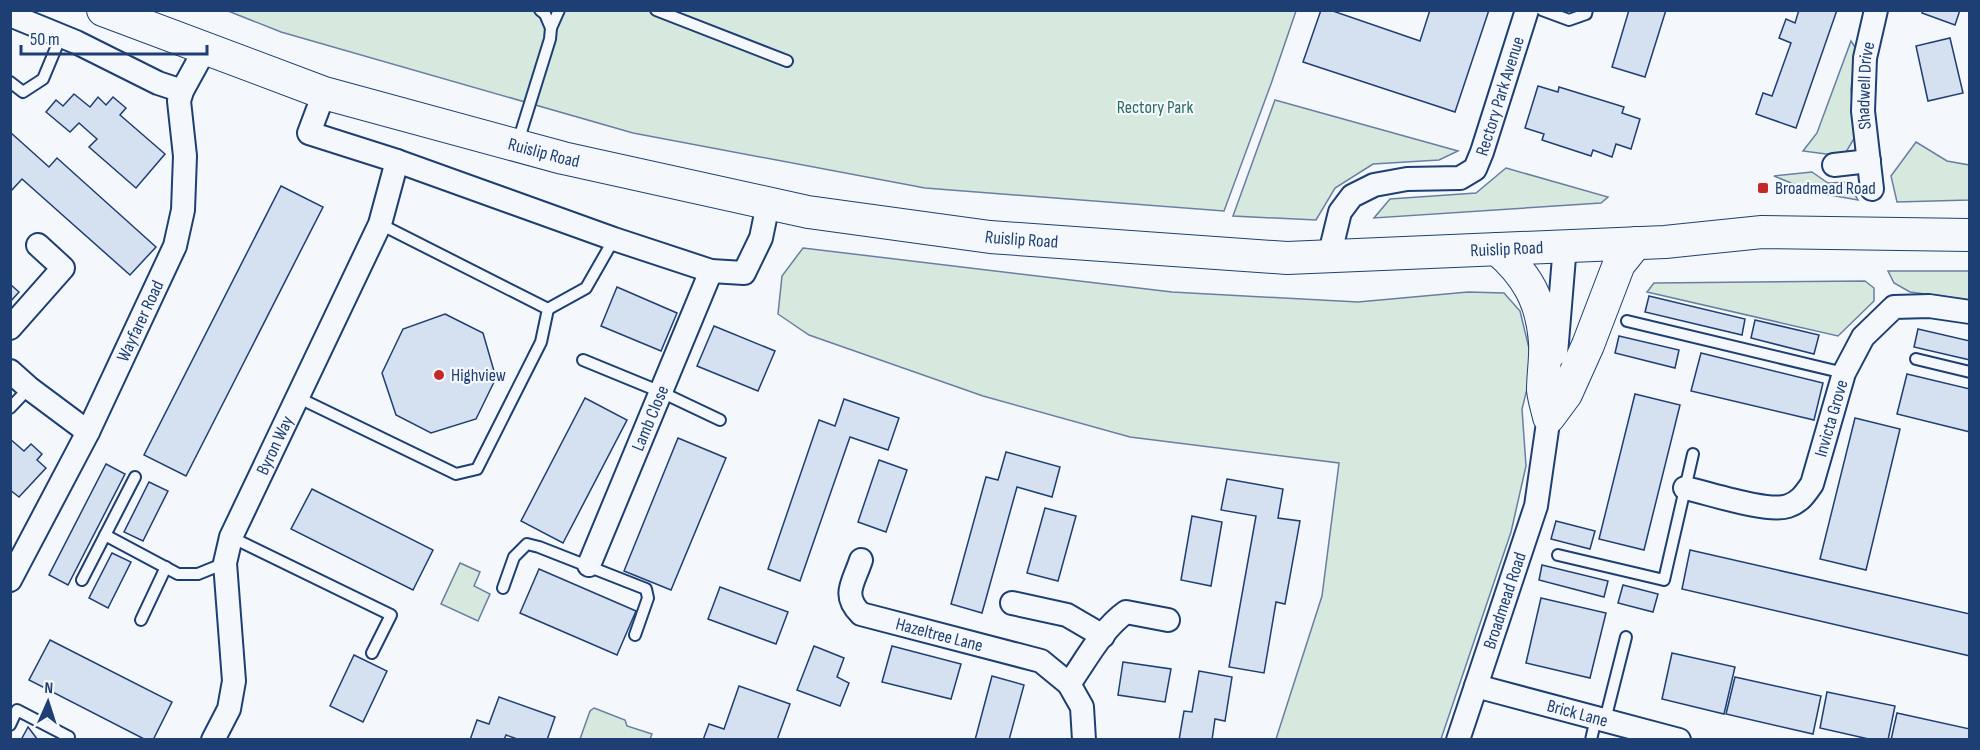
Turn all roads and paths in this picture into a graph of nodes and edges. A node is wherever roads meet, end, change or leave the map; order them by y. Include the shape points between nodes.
1 (103, 10) edge
2 (540, 10) edge
3 (559, 10) edge
4 (656, 10) edge
5 (1527, 10) edge
6 (1542, 10) edge
7 (1587, 10) edge
8 (1876, 10) edge
9 (10, 15) edge
10 (551, 28) junction
11 (61, 36) junction
12 (205, 49) junction
13 (787, 61) dead end
14 (10, 82) edge
15 (182, 92) junction
16 (324, 93) junction
17 (517, 145) junction
18 (397, 161) junction
19 (1869, 161) junction
20 (1834, 165) dead end
21 (1872, 189) dead end
22 (768, 204) junction
23 (380, 224) junction
24 (1970, 235) edge
25 (614, 239) junction
26 (1636, 243) junction
27 (38, 245) dead end
28 (1565, 245) junction
29 (1497, 249) junction
30 (1329, 257) junction
31 (711, 271) junction
32 (548, 309) junction
33 (1970, 312) edge
34 (1627, 321) dead end
35 (10, 328) edge
36 (1916, 359) dead end
37 (583, 360) dead end
38 (10, 371) edge
39 (1970, 372) edge
40 (1844, 373) junction
41 (29, 388) junction
42 (661, 392) junction
43 (297, 397) junction
44 (10, 408) edge
45 (1549, 417) junction
46 (720, 420) dead end
47 (88, 432) junction
48 (1693, 454) dead end
49 (135, 477) dead end
50 (1685, 488) junction
51 (105, 535) junction
52 (231, 537) junction
53 (1558, 555) dead end
54 (861, 560) dead end
55 (225, 563) junction
56 (589, 566) junction
57 (166, 567) junction
58 (10, 580) edge
59 (82, 580) dead end
60 (503, 588) dead end
61 (1012, 603) dead end
62 (141, 620) dead end
63 (1168, 620) dead end
64 (635, 635) dead end
65 (1103, 636) junction
66 (1626, 637) dead end
67 (372, 653) dead end
68 (1069, 684) junction
69 (1476, 686) junction
70 (10, 724) edge
71 (1597, 726) edge
72 (70, 739) edge
73 (213, 740) edge
74 (1084, 740) edge
75 (1458, 740) edge
76 (1679, 740) edge

1 - 12 main road, Ruislip Road
2 - 10 lane
3 - 10 lane
4 - 13 lane
5 - 30 street, Rectory Park Avenue via 1475,169 1460,178 1407,178 1374,185 1352,196 1340,212
6 - 7 lane via 1569,20 1586,14
8 - 19 street, Shadwell Drive via 1864,58 1863,111
9 - 11 street
10 - 17 lane
11 - 14 lane via 43,79 23,92
11 - 15 street
12 - 15 street, Wayfarer Road
12 - 16 main road, Ruislip Road
15 - 47 street, Wayfarer Road via 179,112 185,156 183,210 175,246
16 - 17 main road, Ruislip Road
16 - 18 street via 309,134
17 - 22 main road, Ruislip Road
18 - 23 street, Byron Way
18 - 25 street
19 - 20 street
19 - 21 street, Shadwell Drive
22 - 30 main road, Ruislip Road via 990,237 1287,258
22 - 31 street via 761,238 744,273
23 - 32 lane
23 - 43 street, Byron Way
24 - 26 main road, Ruislip Road via 1762,232
25 - 31 street
25 - 32 lane via 586,288
26 - 28 main road, Ruislip Road
26 - 45 main road via 1619,264 1566,394
27 - 35 street via 63,268
28 - 29 main road, Ruislip Road
28 - 45 street, Broadmead Road
29 - 30 main road, Ruislip Road
29 - 45 main road via 1515,264 1533,292 1540,312 1545,343 1543,392
31 - 42 street, Lamb Close
32 - 43 lane via 541,342 477,469 456,474
33 - 40 street, Invicta Grove via 1929,306 1894,307 1863,337
34 - 40 lane
36 - 39 lane
37 - 42 lane
38 - 41 street
40 - 50 street, Invicta Grove via 1812,484 1801,499 1771,509
41 - 44 lane
41 - 47 street
42 - 46 lane
42 - 56 street, Lamb Close
43 - 52 street, Byron Way
45 - 69 street, Broadmead Road via 1536,506
47 - 58 street, Wayfarer Road
48 - 50 lane
49 - 51 lane
50 - 53 lane via 1664,580
51 - 57 lane
51 - 59 lane
52 - 55 street, Byron Way
52 - 67 lane via 391,615
54 - 68 street, Hazeltree Lane via 849,596 852,606 861,614 1041,661
55 - 57 lane via 198,574 178,574
55 - 73 street, Byron Way via 234,681 229,709
56 - 60 lane via 526,544 514,556
56 - 64 lane via 646,589 648,598
57 - 62 lane
61 - 65 street via 1067,615
63 - 65 street via 1126,612
65 - 68 street
66 - 71 lane
68 - 74 street, Hazeltree Lane via 1082,706
69 - 71 street, Brick Lane
69 - 75 street, Broadmead Road
70 - 72 lane via 17,710
71 - 76 street, Brick Lane

